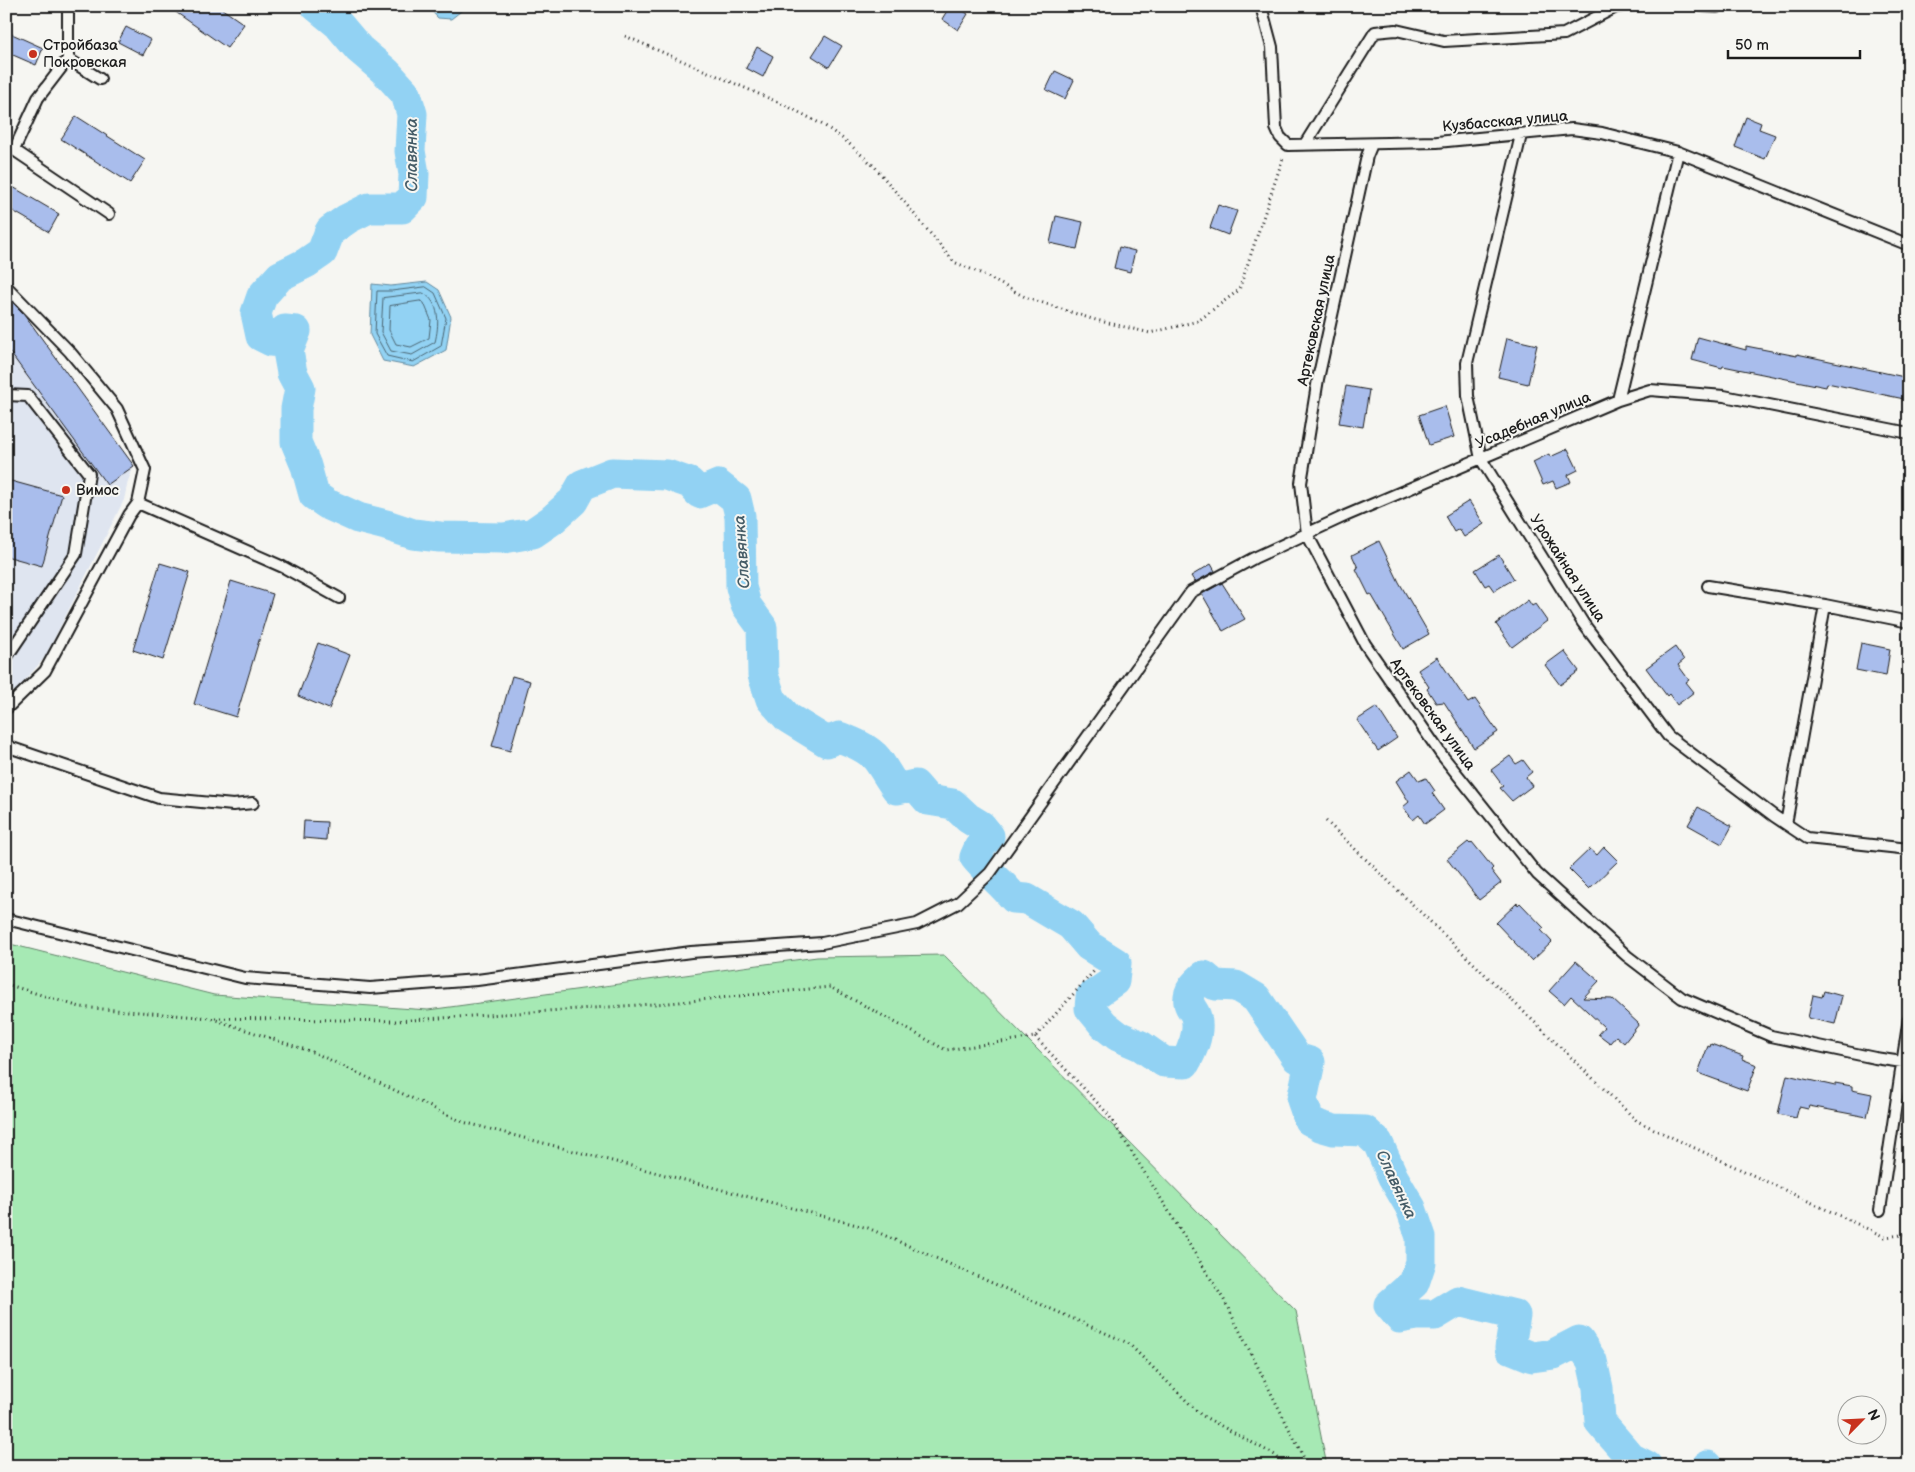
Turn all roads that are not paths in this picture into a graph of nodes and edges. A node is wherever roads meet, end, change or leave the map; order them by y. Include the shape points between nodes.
1 (68, 6) edge
2 (1261, 6) edge
3 (1624, 6) edge
4 (1702, 6) edge
5 (1717, 7) edge
6 (68, 59) junction
7 (100, 78) dead end
8 (1521, 135) junction
9 (1305, 144) junction
10 (1372, 144) junction
11 (1678, 152) junction
12 (109, 214) dead end
13 (1909, 245) edge
14 (6, 286) edge
15 (6, 395) edge
16 (1618, 400) junction
17 (1909, 434) edge
18 (1481, 459) junction
19 (138, 503) junction
20 (1307, 534) junction
21 (1708, 586) dead end
22 (339, 598) dead end
23 (1825, 606) junction
24 (1909, 622) edge
25 (6, 658) edge
26 (6, 709) edge
27 (6, 746) edge
28 (253, 803) dead end
29 (1786, 824) junction
30 (1909, 849) edge
31 (6, 919) edge
32 (1909, 1018) edge
33 (1905, 1062) edge
34 (1880, 1210) dead end

1 - 6 lane
2 - 9 lane, Кузбасская улица via 1272,47 1276,128 1288,145
3 - 9 lane via 1564,34 1444,41 1396,30 1375,32
4 - 5 lane
6 - 7 lane
6 - 12 lane via 38,98 14,150
8 - 10 lane, Кузбасская улица
8 - 11 lane, Кузбасская улица via 1572,129
8 - 18 lane, Урожайная улица via 1467,363 1468,396
9 - 10 lane, Кузбасская улица
10 - 20 lane, Артековская улица via 1317,388 1301,482
11 - 13 lane, Кузбасская улица
11 - 16 lane
14 - 19 lane via 70,352 117,409 145,470
15 - 25 lane via 28,396 89,474 76,554
16 - 17 lane, Усадебная улица via 1650,390 1724,396
16 - 18 lane, Усадебная улица
18 - 20 lane, Усадебная улица
18 - 29 lane, Урожайная улица via 1583,623 1668,736
19 - 22 lane via 283,567
19 - 26 lane via 46,671
20 - 31 lane, Усадебная улица via 1192,592 990,873 958,903 917,924 822,943 691,952 477,980 370,988 244,978
20 - 33 lane, Артековская улица via 1365,644 1441,754 1537,874 1627,956 1682,998 1771,1036
21 - 23 lane
23 - 24 lane
23 - 29 lane
27 - 28 lane via 159,798 233,805
29 - 30 lane, Урожайная улица via 1807,838
32 - 33 lane
33 - 34 lane

